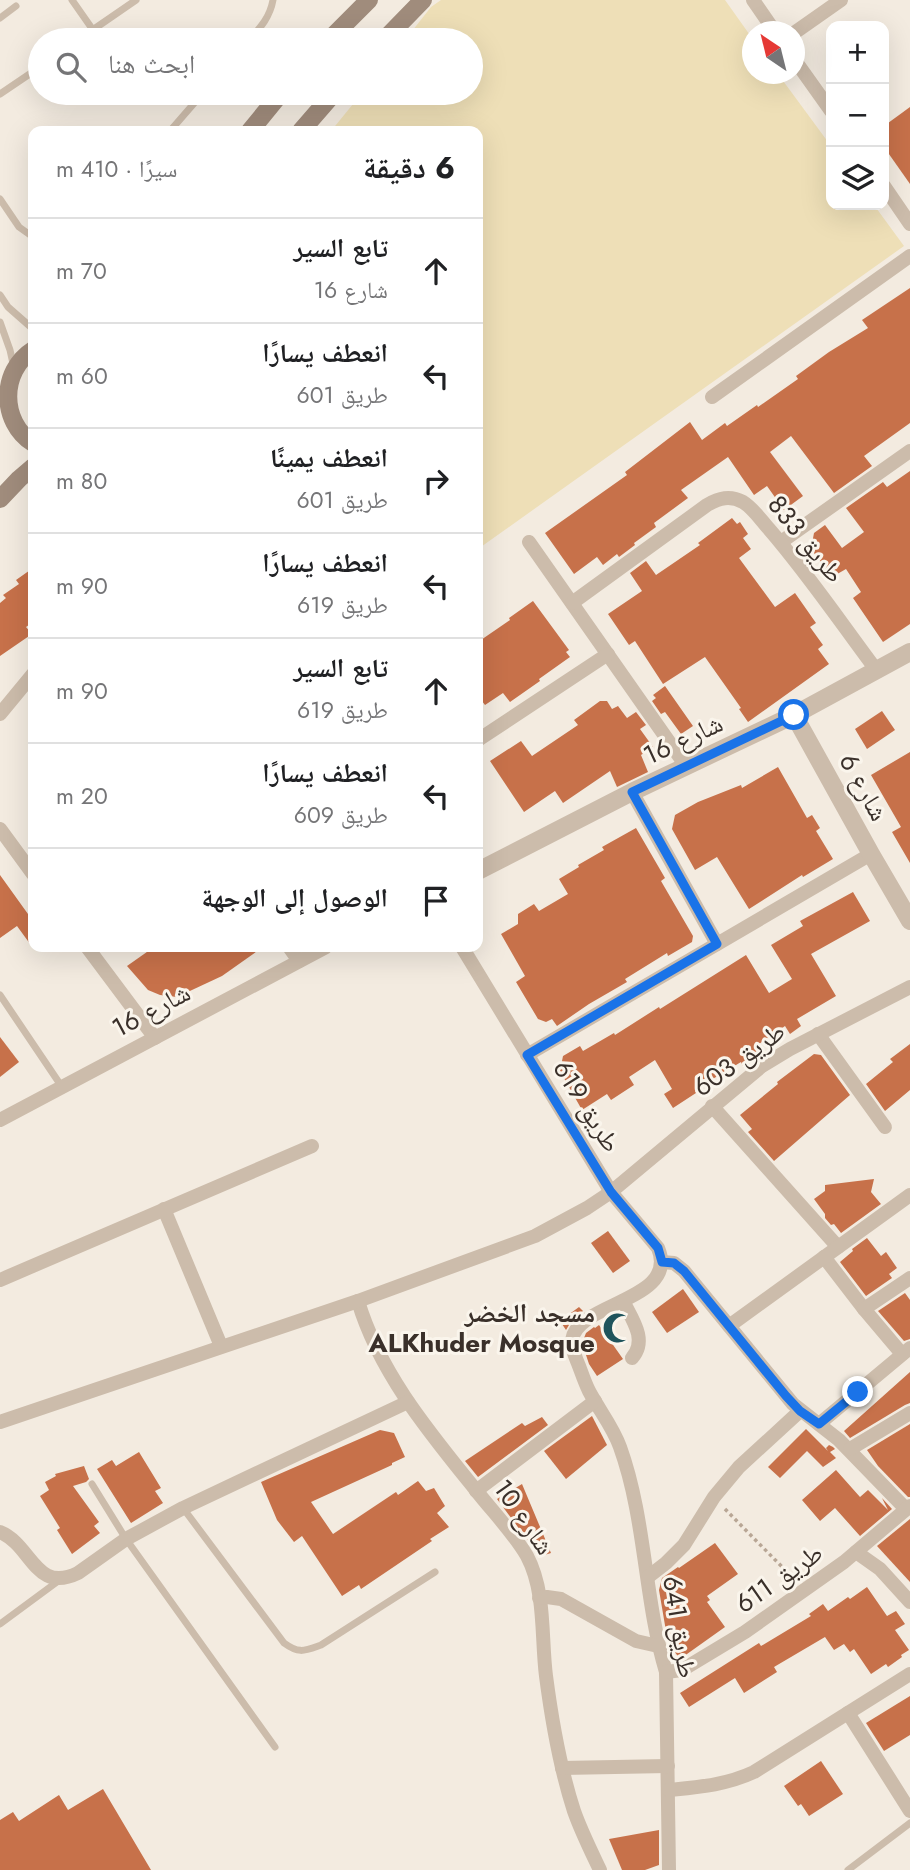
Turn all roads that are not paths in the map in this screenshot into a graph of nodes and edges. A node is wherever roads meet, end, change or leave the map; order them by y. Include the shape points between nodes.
1 (72, 0) edge
2 (136, 0) edge
3 (273, 0) edge
4 (423, 0) edge
5 (753, 0) edge
6 (841, 0) edge
7 (361, 4) edge
8 (16, 6) dead end
9 (0, 18) edge
10 (767, 21) edge
11 (805, 25) edge
12 (92, 28) edge
13 (96, 28) edge
14 (260, 28) edge
15 (340, 28) edge
16 (396, 28) edge
17 (805, 74) edge
18 (28, 75) edge
19 (1, 95) edge
20 (826, 104) edge
21 (193, 105) edge
22 (271, 105) edge
23 (324, 105) edge
24 (174, 126) edge
25 (254, 126) edge
26 (306, 126) edge
27 (889, 193) edge
28 (0, 199) edge
29 (910, 224) edge
30 (28, 233) edge
31 (910, 256) edge
32 (0, 296) edge
33 (0, 322) edge
34 (28, 325) edge
35 (28, 354) edge
36 (13, 368) junction
37 (712, 397) dead end
38 (6, 399) junction
39 (0, 422) edge
40 (28, 438) edge
41 (910, 452) edge
42 (28, 471) edge
43 (0, 499) edge
44 (529, 542) dead end
45 (780, 542) junction
46 (572, 603) junction
47 (910, 652) edge
48 (608, 654) junction
49 (877, 671) junction
50 (28, 680) edge
51 (0, 714) edge
52 (794, 715) junction
53 (483, 737) edge
54 (687, 766) junction
55 (632, 792) junction
56 (0, 830) edge
57 (871, 854) junction
58 (28, 867) edge
59 (483, 868) edge
60 (910, 921) edge
61 (717, 944) junction
62 (91, 952) edge
63 (293, 952) edge
64 (316, 952) edge
65 (465, 952) edge
66 (299, 961) junction
67 (910, 988) edge
68 (0, 995) edge
69 (818, 1034) junction
70 (155, 1038) junction
71 (527, 1055) junction
72 (62, 1087) junction
73 (712, 1107) junction
74 (0, 1120) edge
75 (886, 1127) dead end
76 (312, 1146) dead end
77 (611, 1192) junction
78 (910, 1195) edge
79 (164, 1209) junction
80 (838, 1247) junction
81 (660, 1255) junction
82 (824, 1257) junction
83 (910, 1278) edge
84 (0, 1280) edge
85 (359, 1301) junction
86 (623, 1301) junction
87 (864, 1309) junction
88 (729, 1326) junction
89 (221, 1346) junction
90 (906, 1351) edge
91 (632, 1357) dead end
92 (592, 1395) junction
93 (408, 1402) junction
94 (800, 1411) junction
95 (910, 1413) edge
96 (0, 1422) edge
97 (819, 1424) junction
98 (850, 1449) junction
99 (92, 1484) dead end
100 (476, 1491) junction
101 (183, 1508) junction
102 (908, 1508) edge
103 (0, 1532) edge
104 (126, 1539) junction
105 (856, 1552) junction
106 (435, 1572) dead end
107 (648, 1577) junction
108 (62, 1579) junction
109 (539, 1598) junction
110 (910, 1602) edge
111 (0, 1624) edge
112 (658, 1646) junction
113 (666, 1672) junction
114 (910, 1674) edge
115 (848, 1713) junction
116 (275, 1747) dead end
117 (668, 1766) junction
118 (562, 1768) junction
119 (669, 1790) junction
120 (910, 1811) edge
121 (910, 1823) edge
122 (600, 1870) edge
123 (669, 1870) edge
124 (848, 1870) edge

1 - 12 lane
2 - 13 lane
3 - 14 lane
4 - 16 main road
5 - 10 street
6 - 11 street
7 - 15 main road
8 - 9 lane
17 - 20 street
18 - 19 lane
21 - 24 lane
22 - 25 main road
23 - 26 main road
27 - 29 street
28 - 30 lane
31 - 37 street
32 - 34 lane
33 - 36 lane
35 - 36 main road
36 - 38 main road
38 - 39 main road
38 - 40 main road via 9,415
41 - 45 street
42 - 43 main road
44 - 46 street
45 - 46 street, طريق 833 via 745,503 716,500
45 - 49 street, طريق 833
46 - 48 street
47 - 49 street, شارع 16
48 - 53 street
48 - 54 street
49 - 52 street, شارع 16
50 - 51 street
52 - 54 street, شارع 16
52 - 57 street, شارع 6
54 - 55 street, شارع 16
55 - 59 street, شارع 16
55 - 61 street
56 - 58 street
57 - 60 street, شارع 6
57 - 61 street
61 - 71 street
62 - 70 street
63 - 66 street
64 - 66 street, شارع 16
65 - 71 street, طريق 619
66 - 70 street, شارع 16
67 - 69 street, طريق 603
68 - 72 lane
69 - 73 street, طريق 603 via 762,1066
69 - 75 street
70 - 72 street, شارع 16
71 - 77 street, طريق 619
72 - 74 street, شارع 16
73 - 77 street, طريق 603
73 - 80 street
76 - 79 street
77 - 81 street, طريق 619
77 - 85 street via 535,1236
78 - 80 street
79 - 84 street
79 - 89 street
80 - 82 street
81 - 86 street via 654,1280
81 - 88 street, طريق 619 via 679,1266
82 - 87 street
82 - 88 street
83 - 87 street
85 - 89 street
85 - 93 street, شارع 10 via 377,1348
86 - 91 street via 638,1332
86 - 92 street, طريق 641 via 584,1322 572,1341
87 - 90 street
88 - 94 street, طريق 619
89 - 96 street
90 - 97 street
92 - 100 street
92 - 107 street, طريق 641 via 626,1467
93 - 100 street, شارع 10
93 - 101 street
94 - 97 street, طريق 619
94 - 107 street via 739,1467 684,1545
95 - 98 street
97 - 98 street, طريق 619
98 - 102 street, طريق 619
99 - 104 lane
100 - 109 street, شارع 10 via 527,1557
101 - 104 street
101 - 106 lane via 284,1643 295,1651 331,1639
102 - 105 street, طريق 611
103 - 108 street via 13,1539 45,1575
104 - 108 street
104 - 116 lane
105 - 110 street via 880,1569
105 - 113 street, طريق 611 via 699,1662
107 - 112 street, طريق 641
108 - 111 lane
109 - 112 street via 561,1599 636,1641
109 - 118 street, شارع 10
112 - 113 street, طريق 641
113 - 117 street, طريق 641
114 - 115 street
115 - 119 street via 743,1777 719,1785
115 - 120 street
117 - 118 street
117 - 119 street, طريق 641
118 - 122 street, شارع 10 via 575,1814
119 - 123 street, طريق 641
121 - 124 lane

